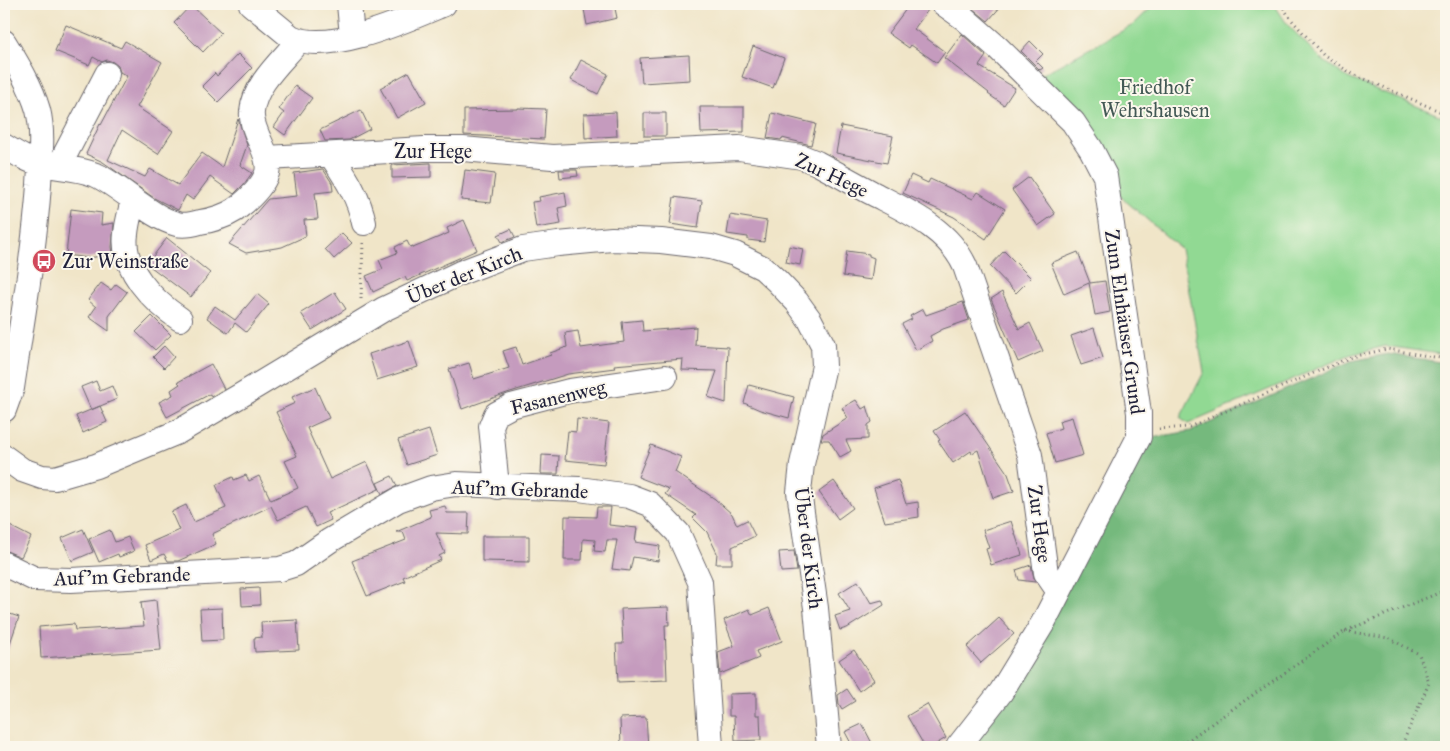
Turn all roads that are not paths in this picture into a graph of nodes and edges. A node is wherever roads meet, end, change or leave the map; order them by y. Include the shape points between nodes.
1 (251, 4) edge
2 (349, 4) edge
3 (444, 4) edge
4 (944, 4) edge
5 (352, 36) junction
6 (299, 40) junction
7 (4, 42) edge
8 (107, 74) dead end
9 (4, 146) edge
10 (332, 155) junction
11 (267, 158) junction
12 (50, 165) junction
13 (134, 199) junction
14 (364, 224) road end
15 (180, 319) dead end
16 (665, 377) dead end
17 (4, 410) edge
18 (4, 457) edge
19 (497, 487) junction
20 (4, 564) edge
21 (1059, 592) junction
22 (711, 747) edge
23 (828, 747) edge
24 (958, 747) edge

1 - 6 street
2 - 5 street
3 - 5 street
4 - 21 street, Zum Elnhäuser Grund via 998,48 1073,122 1105,176 1139,413 1139,438
5 - 6 street via 321,42
6 - 11 street via 278,62 253,104 252,121
7 - 12 street via 18,64 38,110
8 - 12 street
9 - 12 street via 29,160
10 - 11 street, Zur Hege
10 - 14 street via 361,207
10 - 21 street, Zur Hege via 463,149 552,157 739,148 802,157 917,216 946,239 965,266 1030,454 1046,573
11 - 13 street via 267,172 260,185 242,204 215,220 178,224 162,218
12 - 13 street via 98,176
12 - 17 street via 35,236 12,388
13 - 15 street via 126,234 130,265 154,299
16 - 19 street, Fasanenweg via 569,391 512,406 496,414 491,426
18 - 23 street, Über der Kirch via 22,470 42,477 55,478 96,466 178,432 384,310 482,264 523,250 612,239 711,247 735,254 763,268 778,281 810,320 825,354 799,492 816,608
19 - 20 street, Auf'm Gebrande via 456,484 412,494 382,508 296,564 280,569 35,579
19 - 22 street, Auf'm Gebrande via 579,488 629,496 650,504 678,533 700,582
21 - 24 street, Zum Elnhäuser Grund via 1001,692

